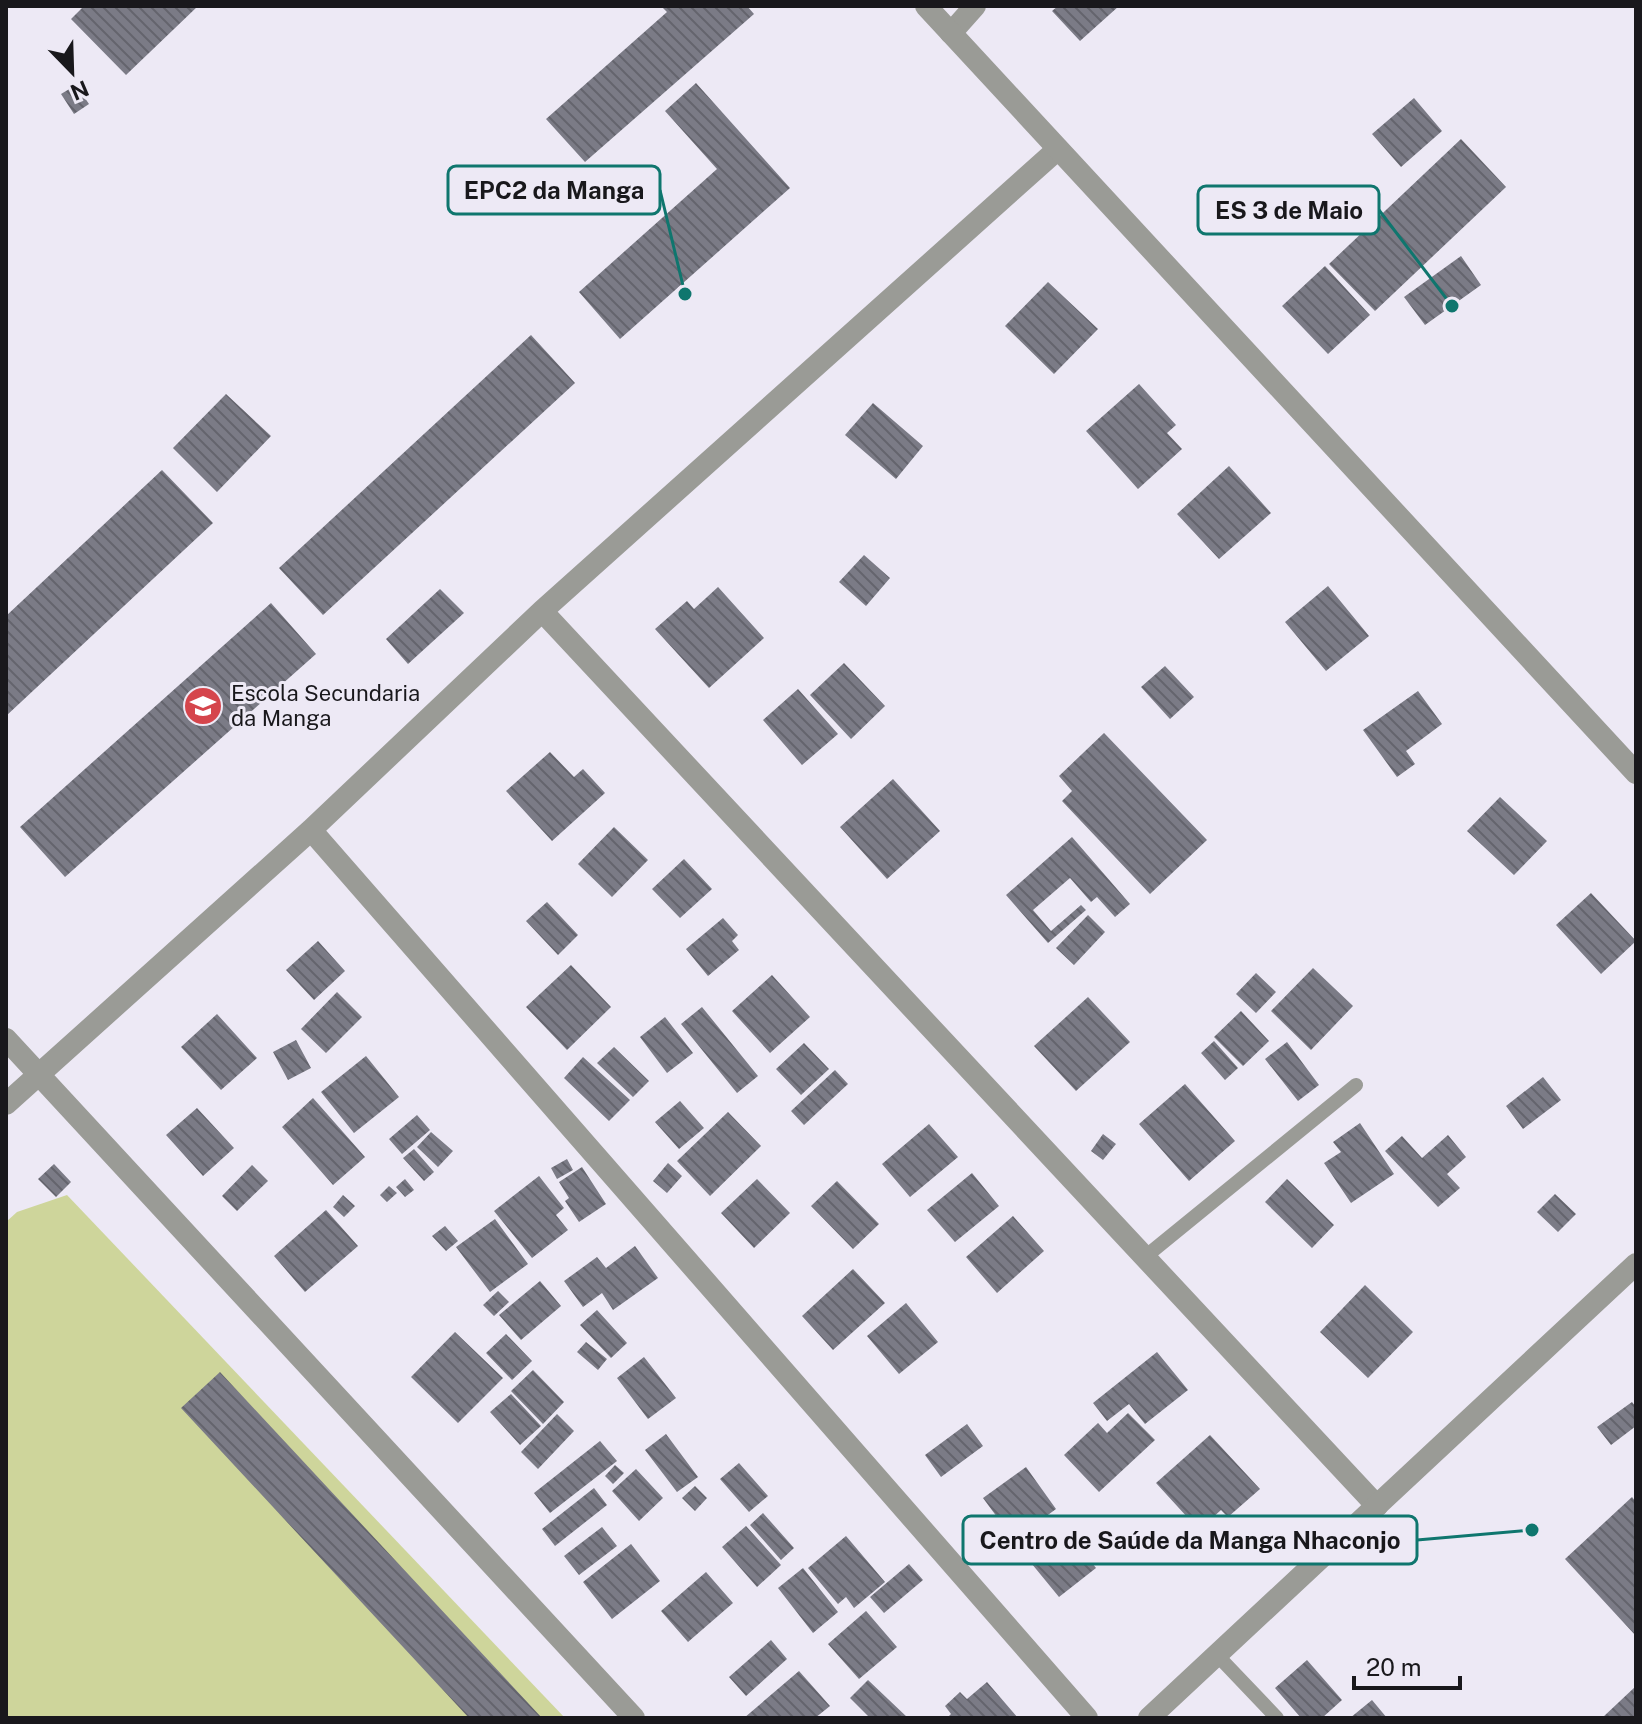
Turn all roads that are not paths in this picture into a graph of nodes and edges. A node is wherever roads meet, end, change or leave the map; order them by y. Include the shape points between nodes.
1 (926, 6) edge
2 (975, 6) edge
3 (951, 33) junction
4 (1058, 149) junction
5 (542, 611) junction
6 (1636, 773) edge
7 (311, 830) junction
8 (6, 1039) edge
9 (39, 1073) junction
10 (1356, 1085) dead end
11 (6, 1104) edge
12 (1145, 1257) junction
13 (1636, 1264) edge
14 (1377, 1506) junction
15 (1217, 1655) junction
16 (634, 1718) edge
17 (1087, 1718) edge
18 (1149, 1718) edge
19 (1277, 1718) edge

1 - 3 street
2 - 3 street
3 - 4 street
4 - 5 street
4 - 6 street
5 - 7 street
5 - 12 street
7 - 9 street
7 - 17 street
8 - 9 street
9 - 11 street
9 - 16 street
10 - 12 lane
12 - 14 street
13 - 14 street
14 - 15 street
15 - 18 street
15 - 19 lane

